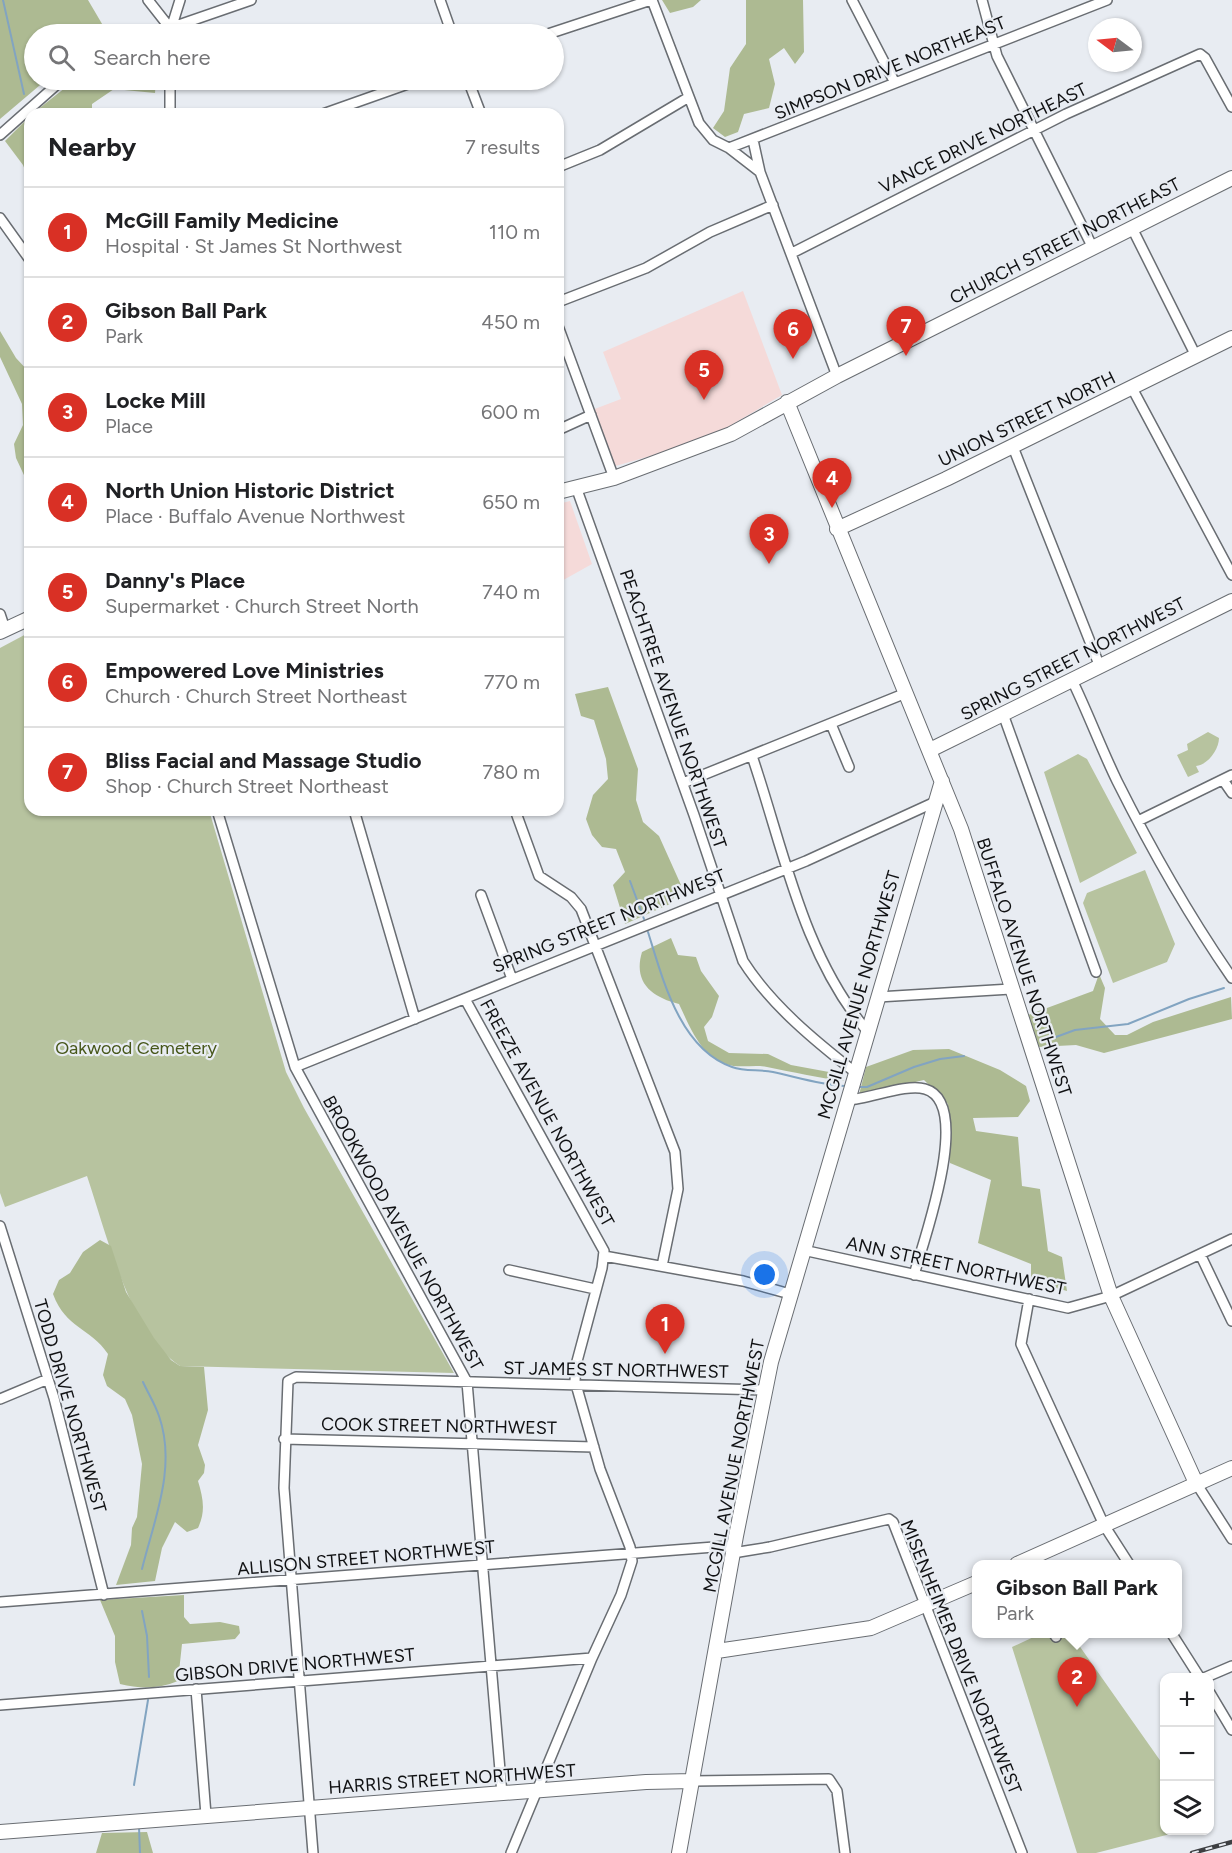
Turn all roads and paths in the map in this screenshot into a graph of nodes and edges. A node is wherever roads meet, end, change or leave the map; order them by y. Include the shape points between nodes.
1 (148, 0) edge
2 (180, 0) edge
3 (252, 0) edge
4 (440, 0) edge
5 (651, 0) edge
6 (852, 0) edge
7 (982, 0) edge
8 (1107, 0) edge
9 (165, 24) edge
10 (172, 24) edge
11 (189, 24) edge
12 (448, 24) edge
13 (564, 29) edge
14 (993, 45) junction
15 (895, 83) junction
16 (51, 90) edge
17 (170, 90) edge
18 (391, 90) edge
19 (472, 90) edge
20 (689, 97) junction
21 (1232, 107) edge
22 (30, 108) edge
23 (170, 108) edge
24 (340, 108) edge
25 (479, 108) edge
26 (24, 114) edge
27 (1034, 131) junction
28 (0, 135) edge
29 (753, 140) junction
30 (729, 148) junction
31 (564, 164) edge
32 (760, 172) junction
33 (1232, 178) edge
34 (773, 205) junction
35 (0, 218) edge
36 (1132, 228) junction
37 (1093, 248) junction
38 (24, 252) edge
39 (792, 253) junction
40 (564, 300) edge
41 (1232, 338) edge
42 (564, 342) edge
43 (1196, 356) junction
44 (837, 376) junction
45 (1132, 388) junction
46 (787, 402) junction
47 (591, 415) junction
48 (564, 427) edge
49 (1013, 447) junction
50 (614, 478) junction
51 (576, 487) junction
52 (564, 490) edge
53 (837, 529) junction
54 (1232, 575) edge
55 (1232, 601) edge
56 (0, 614) edge
57 (24, 621) edge
58 (2, 631) edge
59 (1100, 667) junction
60 (1072, 680) junction
61 (906, 693) junction
62 (1003, 714) junction
63 (831, 724) junction
64 (930, 750) junction
65 (752, 756) junction
66 (849, 767) dead end
67 (1228, 777) edge
68 (942, 781) junction
69 (683, 783) junction
70 (1232, 793) edge
71 (935, 802) junction
72 (219, 816) edge
73 (356, 816) edge
74 (517, 816) edge
75 (1138, 821) junction
76 (788, 867) junction
77 (481, 895) dead end
78 (719, 896) junction
79 (596, 946) junction
80 (1228, 965) edge
81 (1096, 972) dead end
82 (1232, 978) edge
83 (512, 979) junction
84 (1011, 989) junction
85 (878, 997) junction
86 (465, 999) junction
87 (415, 1019) junction
88 (867, 1032) junction
89 (295, 1066) junction
90 (856, 1073) junction
91 (848, 1100) junction
92 (0, 1226) edge
93 (1232, 1239) edge
94 (803, 1250) junction
95 (1200, 1254) junction
96 (604, 1256) junction
97 (662, 1266) junction
98 (509, 1269) dead end
99 (914, 1275) junction
100 (595, 1289) junction
101 (790, 1294) junction
102 (1111, 1296) junction
103 (1029, 1299) junction
104 (1232, 1321) edge
105 (48, 1379) junction
106 (467, 1382) junction
107 (576, 1386) junction
108 (764, 1390) junction
109 (0, 1398) edge
110 (284, 1439) junction
111 (474, 1443) junction
112 (594, 1447) junction
113 (1232, 1468) edge
114 (1196, 1483) junction
115 (1104, 1525) junction
116 (1232, 1539) edge
117 (734, 1549) junction
118 (632, 1554) junction
119 (1026, 1560) edge
120 (1126, 1560) edge
121 (484, 1565) junction
122 (291, 1580) junction
123 (972, 1585) edge
124 (104, 1595) junction
125 (0, 1602) edge
126 (926, 1606) junction
127 (1175, 1638) edge
128 (717, 1651) junction
129 (592, 1658) junction
130 (492, 1666) junction
131 (1232, 1666) edge
132 (1199, 1673) edge
133 (1213, 1673) edge
134 (299, 1681) junction
135 (196, 1689) junction
136 (1214, 1702) edge
137 (0, 1705) edge
138 (1232, 1730) edge
139 (693, 1781) junction
140 (535, 1791) junction
141 (502, 1794) junction
142 (310, 1807) junction
143 (206, 1815) junction
144 (0, 1832) edge
145 (313, 1853) edge
146 (512, 1853) edge
147 (679, 1853) edge
148 (844, 1853) edge
149 (1022, 1853) edge

1 - 9 street
2 - 10 street
3 - 11 street
4 - 12 street
5 - 13 street
5 - 20 street
6 - 15 street
7 - 14 street
8 - 14 street, SIMPSON DRIVE NORTHEAST
14 - 15 street, SIMPSON DRIVE NORTHEAST
14 - 27 street
15 - 29 street, SIMPSON DRIVE NORTHEAST
16 - 22 street
17 - 23 street
18 - 24 street
19 - 25 street
20 - 30 street via 706,134
20 - 31 street via 606,147
21 - 27 street, VANCE DRIVE NORTHEAST via 1200,54
26 - 28 street
27 - 37 street
27 - 39 street, VANCE DRIVE NORTHEAST
29 - 30 street, SIMPSON DRIVE NORTHEAST
29 - 32 street
30 - 32 street
32 - 34 street
33 - 36 street, CHURCH STREET NORTHEAST
34 - 39 street
34 - 40 street via 710,232 646,268
35 - 38 street
36 - 37 street, CHURCH STREET NORTHEAST
36 - 43 street
37 - 44 street, CHURCH STREET NORTHEAST
39 - 44 street
41 - 43 street, UNION STREET NORTH
42 - 47 street
43 - 45 street, UNION STREET NORTH
44 - 46 street, CHURCH STREET NORTHEAST
45 - 49 street, UNION STREET NORTH
45 - 54 street
46 - 50 street, CHURCH STREET NORTHEAST via 731,434
46 - 53 street, BUFFALO AVENUE NORTHWEST
47 - 48 street
47 - 50 street
49 - 53 street, UNION STREET NORTH
49 - 59 street
50 - 51 street, CHURCH STREET NORTHEAST
51 - 52 street, CHURCH STREET NORTHEAST
51 - 69 street, PEACHTREE AVENUE NORTHWEST
53 - 61 street, BUFFALO AVENUE NORTHWEST
55 - 59 street, SPRING STREET NORTHWEST
56 - 58 street
57 - 58 street
59 - 60 street, SPRING STREET NORTHWEST
60 - 62 street, SPRING STREET NORTHWEST
60 - 75 street
61 - 63 street
61 - 64 street, BUFFALO AVENUE NORTHWEST
62 - 64 street, SPRING STREET NORTHWEST
62 - 81 street
63 - 65 street
63 - 66 street
64 - 68 street, BUFFALO AVENUE NORTHWEST
65 - 69 street
65 - 76 street
67 - 70 street
67 - 75 street
68 - 71 street, MCGILL AVENUE NORTHWEST
68 - 84 street, BUFFALO AVENUE NORTHWEST
69 - 78 street, PEACHTREE AVENUE NORTHWEST
71 - 76 street, SPRING STREET NORTHWEST
71 - 85 street, MCGILL AVENUE NORTHWEST
72 - 89 street, BROOKWOOD AVENUE NORTHWEST
73 - 87 street
74 - 79 street via 539,876 577,903
75 - 80 street
76 - 78 street, SPRING STREET NORTHWEST
76 - 88 street via 822,965
77 - 83 street
78 - 79 street, SPRING STREET NORTHWEST
78 - 90 street, PEACHTREE AVENUE NORTHWEST via 743,961 753,976 793,1019
79 - 83 street, SPRING STREET NORTHWEST
79 - 97 street via 675,1152 678,1189
80 - 82 street
83 - 86 street, SPRING STREET NORTHWEST
84 - 85 street
84 - 102 street, BUFFALO AVENUE NORTHWEST
85 - 88 street, MCGILL AVENUE NORTHWEST
86 - 87 street, SPRING STREET NORTHWEST
86 - 96 street, FREEZE AVENUE NORTHWEST via 600,1241
87 - 89 street, SPRING STREET NORTHWEST
88 - 90 street, MCGILL AVENUE NORTHWEST
89 - 106 street, BROOKWOOD AVENUE NORTHWEST
90 - 91 street, MCGILL AVENUE NORTHWEST
91 - 94 street, MCGILL AVENUE NORTHWEST
91 - 99 street via 919,1087 933,1093 945,1113 945,1158
92 - 105 street, TODD DRIVE NORTHWEST
93 - 95 street, ANN STREET NORTHWEST
94 - 99 street, ANN STREET NORTHWEST
94 - 101 street, MCGILL AVENUE NORTHWEST
95 - 102 street, ANN STREET NORTHWEST
95 - 104 street
96 - 97 street
96 - 100 street, FREEZE AVENUE NORTHWEST
97 - 101 street
98 - 100 street
99 - 103 street, ANN STREET NORTHWEST
100 - 107 street, FREEZE AVENUE NORTHWEST via 576,1365
101 - 108 street, MCGILL AVENUE NORTHWEST
102 - 103 street, ANN STREET NORTHWEST via 1068,1308
102 - 114 street, BUFFALO AVENUE NORTHWEST
103 - 115 street via 1021,1344
105 - 109 street
105 - 124 street, TODD DRIVE NORTHWEST
106 - 107 street, ST JAMES ST NORTHWEST
106 - 110 street, ST JAMES ST NORTHWEST via 296,1377 288,1381
106 - 111 street, BROOKWOOD AVENUE NORTHWEST
107 - 108 street, ST JAMES ST NORTHWEST
107 - 112 street, FREEZE AVENUE NORTHWEST
108 - 117 street, MCGILL AVENUE NORTHWEST
110 - 111 street, COOK STREET NORTHWEST
110 - 122 street
111 - 112 street, COOK STREET NORTHWEST
111 - 121 street, BROOKWOOD AVENUE NORTHWEST
112 - 118 street, FREEZE AVENUE NORTHWEST
113 - 114 street
114 - 115 street
114 - 116 street, BUFFALO AVENUE NORTHWEST
115 - 119 street
115 - 120 street
117 - 118 street, ALLISON STREET NORTHWEST via 727,1546
117 - 126 street, MISENHEIMER DRIVE NORTHWEST via 739,1552 770,1547 889,1519
117 - 128 street, MCGILL AVENUE NORTHWEST
118 - 121 street, ALLISON STREET NORTHWEST
118 - 129 street via 621,1595
121 - 122 street, ALLISON STREET NORTHWEST
121 - 130 street, BROOKWOOD AVENUE NORTHWEST
122 - 124 street, ALLISON STREET NORTHWEST
122 - 134 street
123 - 126 street
124 - 125 street, ALLISON STREET NORTHWEST
126 - 128 street via 868,1628
126 - 149 street, MISENHEIMER DRIVE NORTHWEST
127 - 132 street
128 - 139 street, MCGILL AVENUE NORTHWEST
129 - 130 street, GIBSON DRIVE NORTHWEST
129 - 140 street
130 - 134 street, GIBSON DRIVE NORTHWEST
130 - 141 street, BROOKWOOD AVENUE NORTHWEST
131 - 133 street
134 - 135 street, GIBSON DRIVE NORTHWEST
134 - 142 street
135 - 137 street, GIBSON DRIVE NORTHWEST
135 - 143 street
136 - 138 street
139 - 140 street, HARRIS STREET NORTHWEST
139 - 147 street, MCGILL AVENUE NORTHWEST
139 - 148 street, HARRIS STREET NORTHWEST via 829,1779 837,1791
140 - 141 street, HARRIS STREET NORTHWEST
140 - 146 street
141 - 142 street, HARRIS STREET NORTHWEST
142 - 143 street, HARRIS STREET NORTHWEST
142 - 145 street
143 - 144 street, HARRIS STREET NORTHWEST

